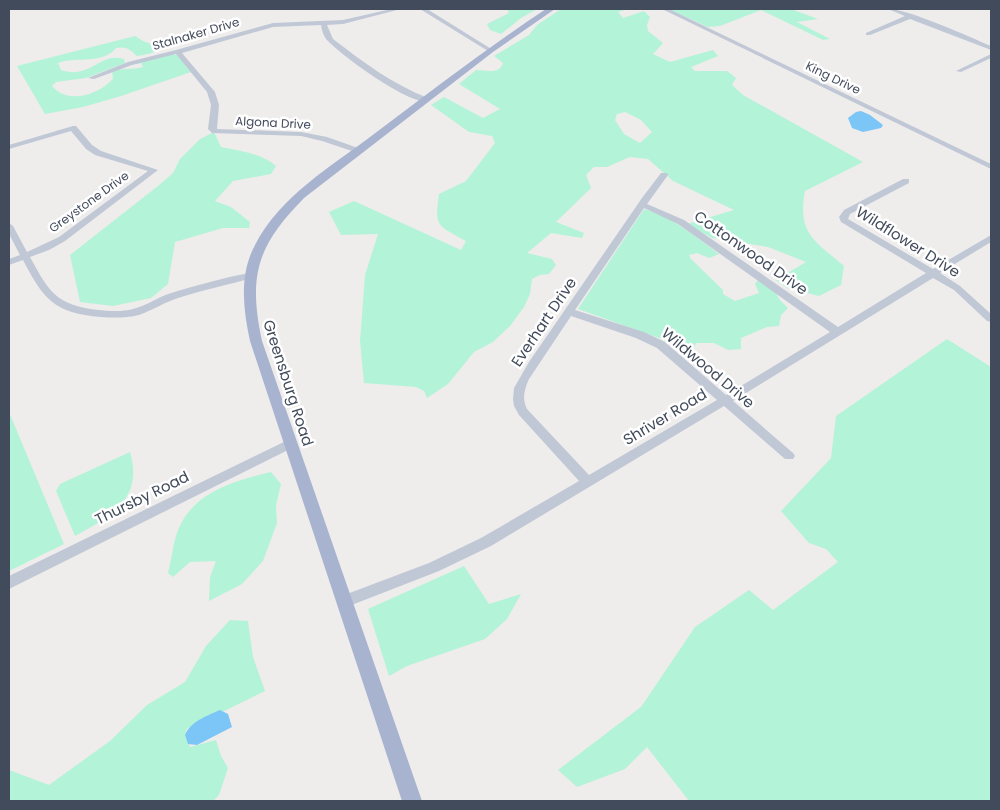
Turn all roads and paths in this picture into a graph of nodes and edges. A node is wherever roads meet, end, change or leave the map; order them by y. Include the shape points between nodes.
1 (398, 9) edge
2 (423, 9) edge
3 (551, 9) edge
4 (664, 9) edge
5 (891, 9) edge
6 (910, 16) junction
7 (324, 24) junction
8 (868, 34) dead end
9 (991, 48) edge
10 (490, 50) junction
11 (178, 52) junction
12 (991, 56) edge
13 (958, 71) dead end
14 (92, 78) dead end
15 (425, 100) junction
16 (9, 147) edge
17 (358, 151) junction
18 (991, 167) edge
19 (664, 175) dead end
20 (906, 181) dead end
21 (643, 205) junction
22 (9, 226) edge
23 (991, 238) edge
24 (24, 256) junction
25 (9, 262) edge
26 (933, 274) junction
27 (249, 276) junction
28 (570, 312) junction
29 (991, 319) edge
30 (838, 332) junction
31 (724, 400) junction
32 (290, 444) junction
33 (789, 456) dead end
34 (588, 481) junction
35 (9, 583) edge
36 (344, 602) junction
37 (412, 801) edge

1 - 7 street, Stalnaker Drive
2 - 10 street
3 - 10 main road, Greensburg Road
4 - 18 street, King Drive
5 - 6 street
6 - 8 street
6 - 9 street
7 - 11 street, Stalnaker Drive via 273,25
7 - 15 street via 330,40 385,82
10 - 15 main road, Greensburg Road
11 - 14 street, Stalnaker Drive via 130,63
11 - 17 street, Algona Drive via 211,92 215,105 214,131 301,134
12 - 13 street
15 - 17 main road, Greensburg Road
16 - 24 street, Greystone Drive via 74,128 98,153 154,170 62,239
17 - 27 main road, Greensburg Road via 281,215 261,242
19 - 21 street, Everhart Drive
20 - 26 street, Wildflower Drive via 844,214 844,220
21 - 28 street, Everhart Drive
21 - 30 street, Cottonwood Drive via 681,222
22 - 24 street
23 - 26 street, Shriver Road
24 - 25 street, Greystone Drive
24 - 27 street via 47,294 64,306 120,314 134,313 206,284
26 - 29 street, Wildflower Drive via 967,296
26 - 30 street, Shriver Road
27 - 32 main road, Greensburg Road via 249,317
28 - 31 street, Wildwood Drive via 651,340
28 - 34 street, Everhart Drive via 521,384 517,400 522,412
30 - 31 street, Shriver Road
31 - 33 street, Wildwood Drive
31 - 34 street, Shriver Road
32 - 35 street, Thursby Road
32 - 36 main road, Greensburg Road
34 - 36 street, Shriver Road via 452,559
36 - 37 main road, Greensburg Road

